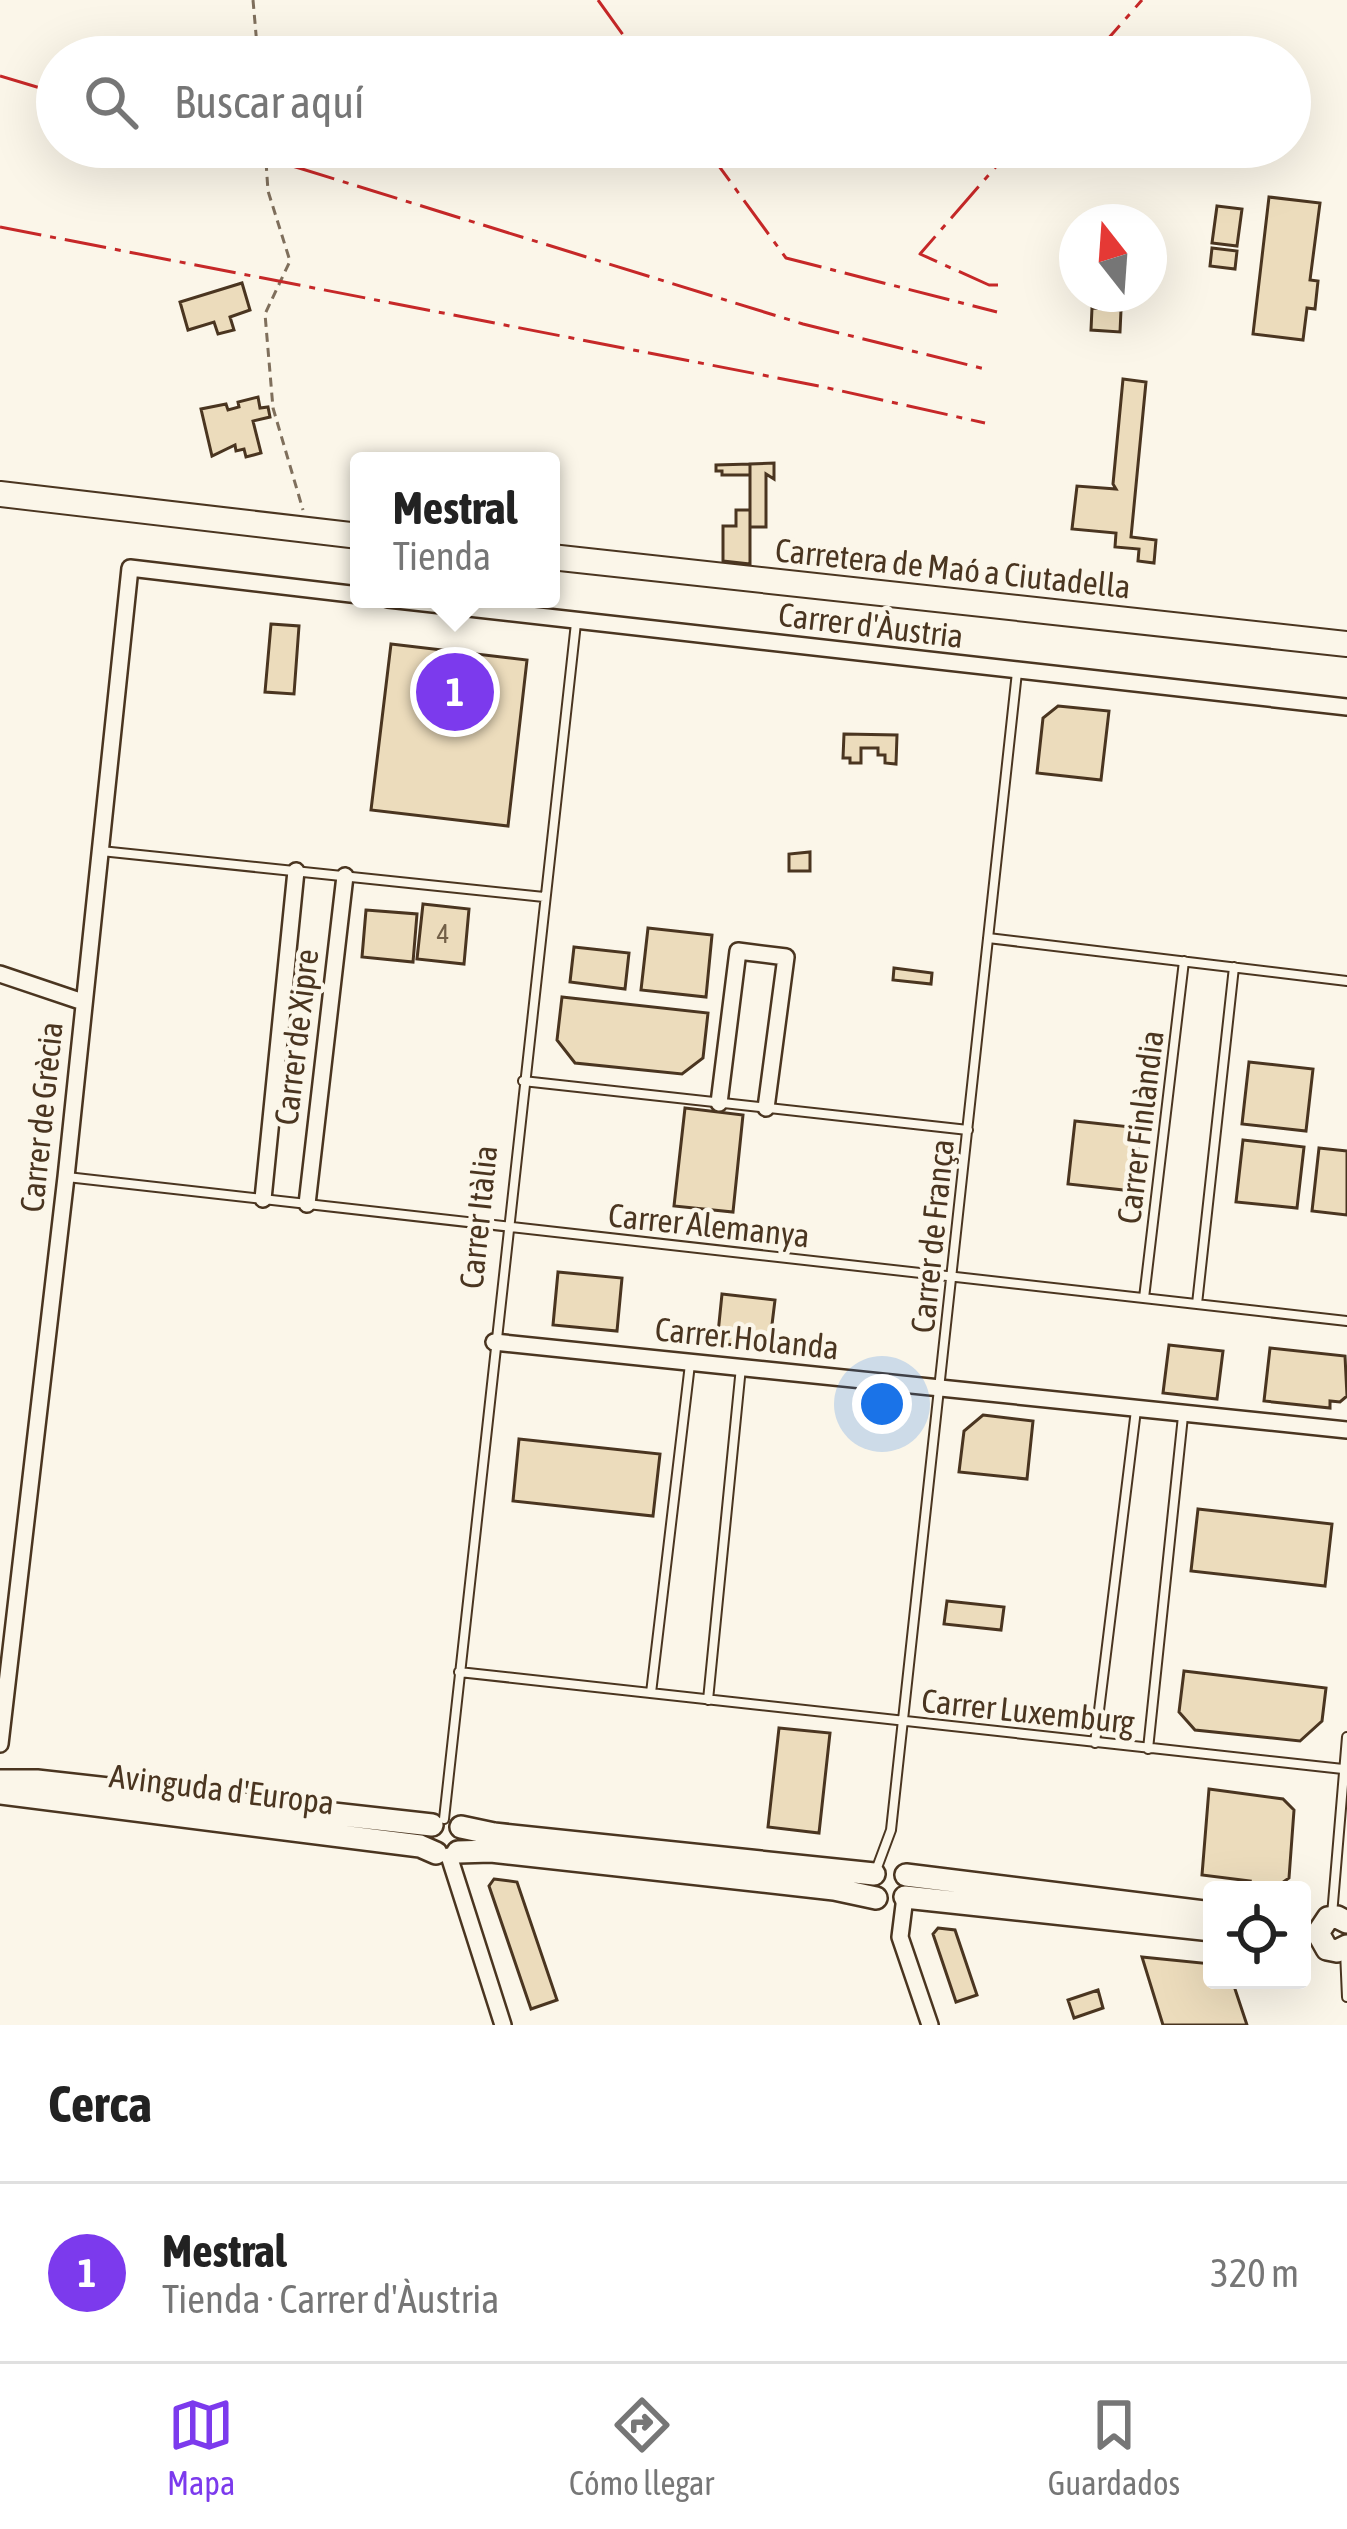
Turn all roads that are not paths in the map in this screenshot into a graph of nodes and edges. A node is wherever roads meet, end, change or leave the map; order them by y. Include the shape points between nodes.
1 (0, 494) edge
2 (350, 535) edge
3 (560, 558) edge
4 (350, 595) edge
5 (465, 608) edge
6 (576, 621) junction
7 (1347, 644) edge
8 (1017, 672) junction
9 (1347, 707) edge
10 (100, 851) junction
11 (296, 871) junction
12 (345, 877) junction
13 (544, 897) junction
14 (988, 938) junction
15 (1184, 961) junction
16 (1234, 967) junction
17 (0, 974) edge
18 (1347, 980) edge
19 (83, 1002) junction
20 (523, 1082) junction
21 (718, 1103) junction
22 (766, 1108) junction
23 (968, 1130) junction
24 (66, 1177) junction
25 (263, 1199) junction
26 (307, 1204) junction
27 (506, 1226) junction
28 (952, 1276) junction
29 (1144, 1298) junction
30 (1197, 1304) junction
31 (1347, 1321) edge
32 (494, 1342) junction
33 (690, 1362) junction
34 (741, 1367) junction
35 (940, 1388) junction
36 (1137, 1408) junction
37 (1184, 1414) junction
38 (1347, 1430) edge
39 (459, 1672) junction
40 (651, 1693) junction
41 (708, 1700) junction
42 (902, 1722) junction
43 (1347, 1737) edge
44 (1096, 1743) junction
45 (0, 1744) edge
46 (1148, 1748) junction
47 (1343, 1769) junction
48 (0, 1780) edge
49 (0, 1792) edge
50 (446, 1824) junction
51 (447, 1854) junction
52 (874, 1874) junction
53 (905, 1886) junction
54 (876, 1898) junction
55 (1203, 1911) edge
56 (1203, 1929) edge
57 (1330, 1935) edge
58 (1347, 1997) edge
59 (503, 2025) edge
60 (930, 2025) edge

1 - 2 main road
3 - 7 main road, Carretera de Maó a Ciutadella
4 - 10 street, Carrer de Grècia via 130,568
5 - 6 street, Carrer d'Àustria
6 - 8 street, Carrer d'Àustria
6 - 13 lane, Carrer Itàlia
8 - 9 street, Carrer d'Àustria
8 - 14 lane, Carrer de França
10 - 11 lane
10 - 19 street, Carrer de Grècia
11 - 12 lane
11 - 25 street, Carrer de Xipre
12 - 13 lane
12 - 26 street, Carrer de Xipre
13 - 20 lane, Carrer Itàlia
14 - 15 lane
14 - 23 lane, Carrer de França
15 - 16 lane
15 - 29 lane, Carrer Finlàndia
16 - 18 lane
16 - 30 lane
17 - 19 street
19 - 24 street, Carrer de Grècia
20 - 21 lane
20 - 27 lane, Carrer Itàlia
21 - 22 lane
21 - 22 street via 738,951 786,957
22 - 23 lane
23 - 28 lane, Carrer de França
24 - 25 lane, Carrer Alemanya
24 - 45 street, Carrer de Grècia
25 - 26 lane, Carrer Alemanya
26 - 27 lane, Carrer Alemanya
27 - 28 lane, Carrer Alemanya
27 - 32 lane, Carrer Itàlia
28 - 29 lane, Carrer Alemanya
28 - 35 lane, Carrer de França
29 - 30 lane, Carrer Alemanya
30 - 31 lane, Carrer Alemanya
32 - 33 street, Carrer Holanda
32 - 39 lane, Carrer Itàlia
33 - 34 street, Carrer Holanda
33 - 40 lane
34 - 35 street, Carrer Holanda
34 - 41 lane
35 - 36 street, Carrer Holanda
35 - 42 lane, Carrer de França
36 - 37 street, Carrer Holanda
36 - 44 lane
37 - 38 street, Carrer Holanda
37 - 46 lane
39 - 40 lane, Carrer Luxemburg
39 - 50 lane, Carrer Itàlia
40 - 41 lane, Carrer Luxemburg
41 - 42 lane, Carrer Luxemburg
42 - 44 lane, Carrer Luxemburg
42 - 52 lane, Carrer de França via 890,1830
43 - 47 lane
44 - 46 lane, Carrer Luxemburg
46 - 47 lane, Carrer Luxemburg
47 - 57 lane
48 - 50 street, Avinguda d'Europa
49 - 51 street, Avinguda d'Europa
50 - 51 street via 464,1843
50 - 51 street via 427,1840
50 - 52 street, Avinguda d'Europa
51 - 54 street, Avinguda d'Europa via 491,1851
51 - 59 street
52 - 53 street, Avinguda d'Europa via 891,1866
52 - 54 street
53 - 54 street, Avinguda d'Europa via 894,1904
53 - 55 street, Avinguda d'Europa
53 - 56 street, Avinguda d'Europa
53 - 60 street via 901,1937
57 - 58 lane

